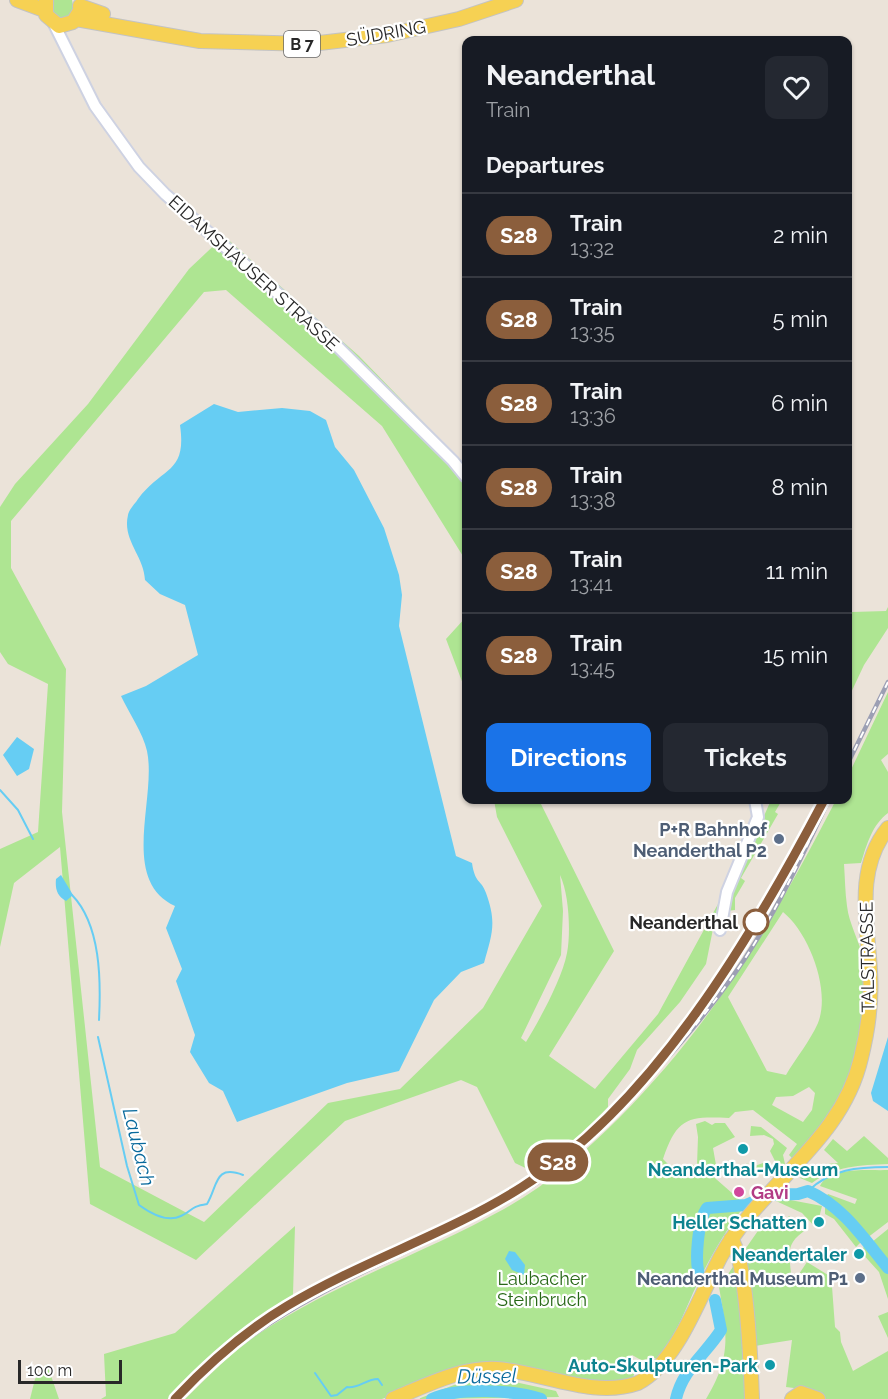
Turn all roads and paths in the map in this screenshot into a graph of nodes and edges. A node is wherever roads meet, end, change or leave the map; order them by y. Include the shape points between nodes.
1 (17, 0) edge
2 (516, 0) edge
3 (45, 5) edge
4 (76, 12) edge
5 (54, 24) junction
6 (66, 49) junction
7 (462, 472) edge
8 (756, 804) edge
9 (888, 828) edge
10 (720, 930) dead end
11 (731, 1239) junction
12 (815, 1397) edge
13 (393, 1399) edge
14 (752, 1399) edge
15 (792, 1399) edge

1 - 3 main road
2 - 4 main road, SÜDRING / B 7 via 459,19 387,35 311,44 200,41
3 - 5 main road
4 - 5 main road, SÜDRING
4 - 6 street
5 - 6 street, EIDAMSHAUSER STRASSE
6 - 7 street, EIDAMSHAUSER STRASSE via 104,120 139,167 334,343
8 - 10 street via 758,817 727,892
9 - 11 main road, TALSTRASSE via 871,859 865,897 871,987 861,1061 826,1130
11 - 13 main road, TALSTRASSE via 665,1360 650,1376 631,1386 596,1392 511,1371 480,1370 442,1379
11 - 14 main road via 736,1245 741,1273
12 - 15 main road via 801,1393

